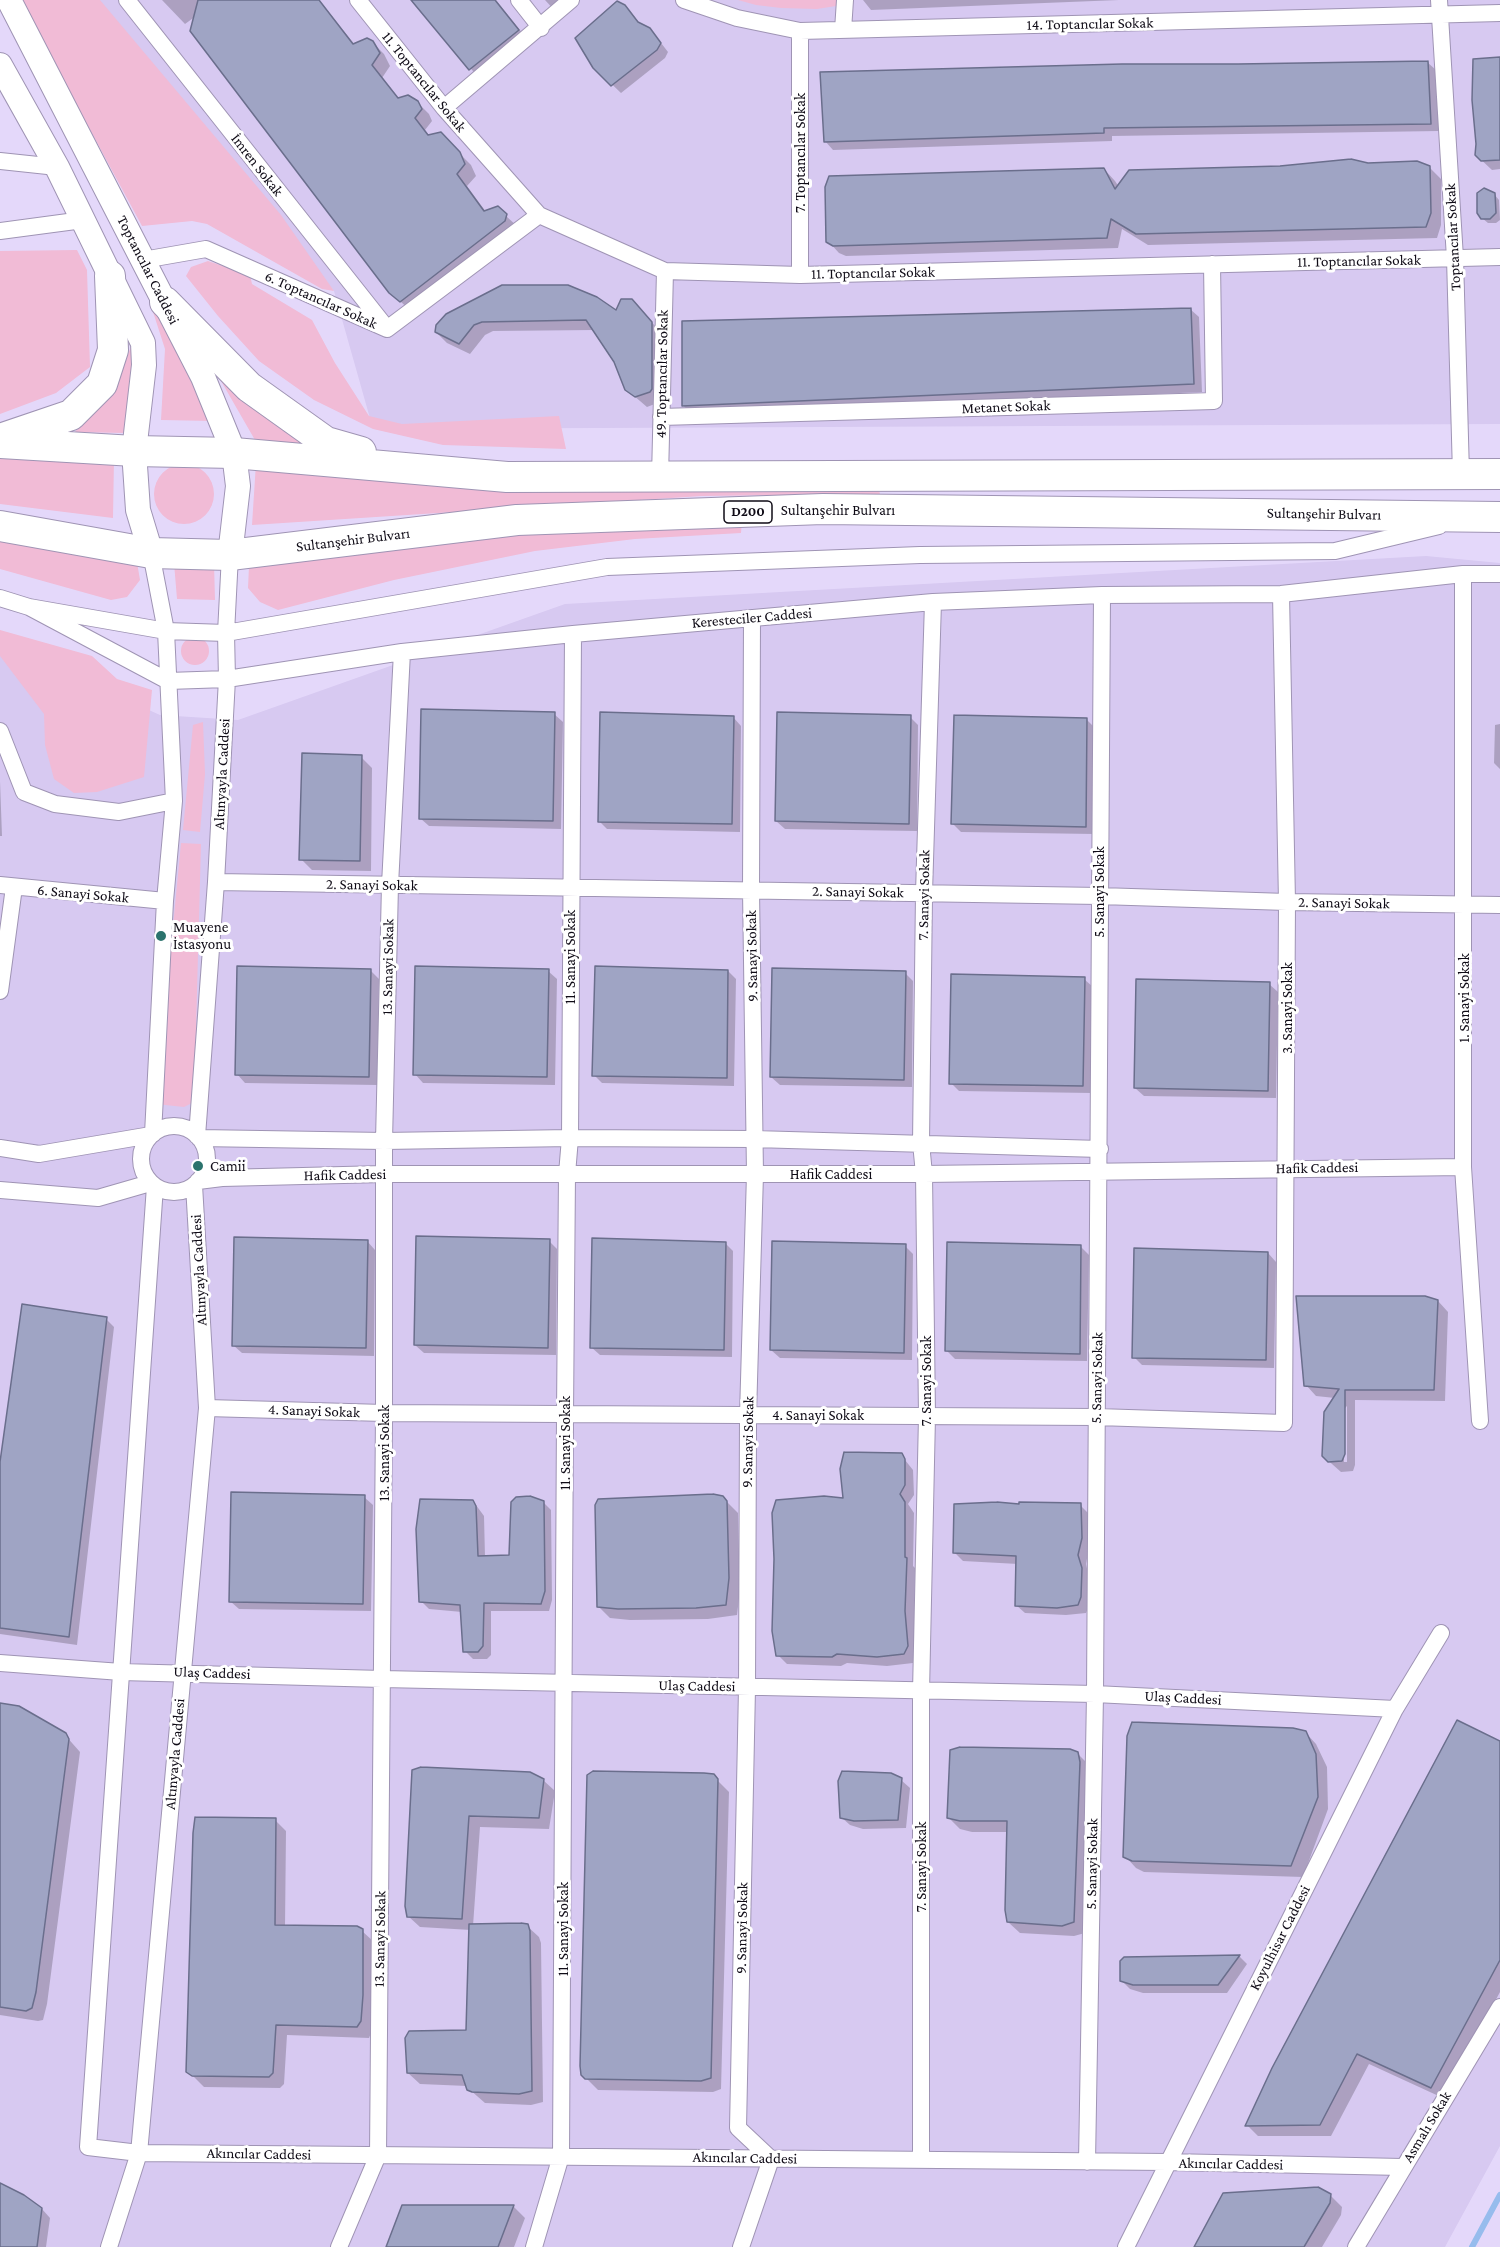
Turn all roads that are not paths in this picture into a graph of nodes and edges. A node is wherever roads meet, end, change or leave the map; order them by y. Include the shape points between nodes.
1 (9, 0) edge
2 (127, 0) edge
3 (358, 0) edge
4 (519, 0) edge
5 (571, 0) edge
6 (684, 0) edge
7 (845, 0) edge
8 (1439, 7) edge
9 (1500, 13) edge
10 (541, 28) junction
11 (843, 30) junction
12 (800, 31) junction
13 (0, 65) edge
14 (444, 108) junction
15 (0, 161) edge
16 (57, 166) junction
17 (539, 215) junction
18 (83, 220) junction
19 (0, 231) edge
20 (1500, 257) edge
21 (1455, 258) junction
22 (143, 260) junction
23 (1212, 264) junction
24 (665, 271) junction
25 (800, 275) junction
26 (110, 276) junction
27 (165, 302) junction
28 (387, 329) junction
29 (661, 417) junction
30 (0, 441) edge
31 (134, 452) junction
32 (234, 453) junction
33 (422, 470) junction
34 (1461, 474) junction
35 (1500, 474) edge
36 (660, 477) junction
37 (1489, 517) edge
38 (0, 526) edge
39 (151, 553) junction
40 (230, 555) junction
41 (1463, 574) junction
42 (1500, 574) edge
43 (1281, 594) junction
44 (1102, 595) junction
45 (0, 598) edge
46 (933, 602) junction
47 (29, 607) junction
48 (752, 618) junction
49 (166, 631) junction
50 (226, 633) junction
51 (573, 634) junction
52 (402, 652) junction
53 (227, 679) junction
54 (168, 681) junction
55 (0, 731) edge
56 (174, 801) junction
57 (216, 882) junction
58 (390, 885) junction
59 (7, 886) edge
60 (570, 888) junction
61 (751, 890) junction
62 (924, 893) junction
63 (1100, 896) junction
64 (165, 901) junction
65 (1287, 902) junction
66 (1464, 904) junction
67 (1500, 905) edge
68 (0, 991) edge
69 (152, 1134) junction
70 (198, 1137) junction
71 (570, 1138) junction
72 (753, 1139) junction
73 (384, 1141) junction
74 (921, 1143) junction
75 (0, 1148) edge
76 (1100, 1149) junction
77 (1463, 1167) junction
78 (1287, 1168) junction
79 (1100, 1171) junction
80 (384, 1174) junction
81 (567, 1174) junction
82 (755, 1174) junction
83 (924, 1174) junction
84 (196, 1183) junction
85 (153, 1184) junction
86 (0, 1190) edge
87 (207, 1408) junction
88 (384, 1413) junction
89 (565, 1414) junction
90 (748, 1415) junction
91 (927, 1416) junction
92 (1097, 1417) junction
93 (1480, 1421) dead end
94 (1284, 1423) joint
95 (1441, 1633) dead end
96 (0, 1663) edge
97 (121, 1672) junction
98 (183, 1672) junction
99 (382, 1679) junction
100 (564, 1683) junction
101 (747, 1688) junction
102 (921, 1692) junction
103 (1095, 1694) junction
104 (1395, 1709) junction
105 (1500, 2007) edge
106 (139, 2153) junction
107 (378, 2155) junction
108 (561, 2156) junction
109 (771, 2159) junction
110 (921, 2160) junction
111 (1087, 2162) junction
112 (1168, 2162) junction
113 (1402, 2167) junction
114 (109, 2247) edge
115 (339, 2247) edge
116 (534, 2247) edge
117 (741, 2247) edge
118 (1126, 2247) edge
119 (1356, 2247) edge

1 - 22 street, Toptancılar Caddesi
2 - 28 street, İmren Sokak
3 - 14 street, 11. Toptancılar Sokak
4 - 10 street
5 - 10 street
6 - 12 street, 14. Toptancılar Sokak via 737,18
7 - 11 street
8 - 9 street, 14. Toptancılar Sokak
8 - 11 street, 14. Toptancılar Sokak
8 - 21 street, Toptancılar Sokak
10 - 14 street
11 - 12 street, 14. Toptancılar Sokak
12 - 25 street, 7. Toptancılar Sokak
13 - 16 street
14 - 17 street, 11. Toptancılar Sokak
15 - 16 street
16 - 18 street
17 - 24 street, 11. Toptancılar Sokak
17 - 28 street, 6. Toptancılar Sokak
18 - 19 street
18 - 26 street
20 - 21 street, 11. Toptancılar Sokak
21 - 23 street, 11. Toptancılar Sokak
21 - 34 street, Toptancılar Sokak
22 - 27 street, Toptancılar Caddesi
22 - 28 street, 6. Toptancılar Sokak via 206,249
23 - 25 street, 11. Toptancılar Sokak
23 - 29 street, Metanet Sokak via 1214,401
24 - 25 street, 11. Toptancılar Sokak
24 - 29 street, 49. Toptancılar Sokak
26 - 30 highway via 113,350 102,384 71,415
26 - 31 street via 143,343
27 - 32 street, Toptancılar Caddesi via 203,377
27 - 33 highway via 249,387 326,442
29 - 36 street, 49. Toptancılar Sokak
30 - 31 highway
31 - 32 highway
31 - 39 street via 138,510
32 - 33 highway
32 - 40 street, Toptancılar Caddesi via 238,486
33 - 36 highway via 507,477
34 - 35 highway
34 - 36 highway
37 - 40 highway, Sultanşehir Bulvarı / D200 via 823,509 516,520
37 - 50 street via 1335,551 920,555 607,567
38 - 39 highway, Sultanşehir Bulvarı / D200
39 - 40 highway, Sultanşehir Bulvarı / D200
39 - 49 street
40 - 50 street, Altınyayla Caddesi
41 - 42 street, Keresteciler Caddesi
41 - 43 street, Keresteciler Caddesi
41 - 66 street, 1. Sanayi Sokak
43 - 44 street, Keresteciler Caddesi
43 - 65 street, 3. Sanayi Sokak
44 - 46 street, Keresteciler Caddesi
44 - 63 street, 5. Sanayi Sokak
45 - 47 street
46 - 48 street, Keresteciler Caddesi
46 - 62 street, 7. Sanayi Sokak
47 - 49 street
47 - 54 street
48 - 51 street, Keresteciler Caddesi
48 - 61 street, 9. Sanayi Sokak
49 - 50 street
49 - 54 street
50 - 53 street, Altınyayla Caddesi
51 - 52 street, Keresteciler Caddesi
51 - 60 street, 11. Sanayi Sokak
52 - 53 street, Keresteciler Caddesi
52 - 58 street, 13. Sanayi Sokak
53 - 54 street, Keresteciler Caddesi
53 - 57 street, Altınyayla Caddesi
54 - 56 street
55 - 56 street via 24,792 55,804 119,812
56 - 64 street
57 - 58 street, 2. Sanayi Sokak
57 - 70 street, Altınyayla Caddesi
58 - 60 street, 2. Sanayi Sokak
58 - 73 street, 13. Sanayi Sokak
59 - 64 street, 6. Sanayi Sokak
59 - 68 street
60 - 61 street, 2. Sanayi Sokak
60 - 71 street, 11. Sanayi Sokak
61 - 62 street, 2. Sanayi Sokak
61 - 72 street, 9. Sanayi Sokak
62 - 63 street, 2. Sanayi Sokak
62 - 74 street, 7. Sanayi Sokak
63 - 65 street, 2. Sanayi Sokak
63 - 76 street, 5. Sanayi Sokak
64 - 69 street
65 - 66 street, 2. Sanayi Sokak
65 - 78 street, 3. Sanayi Sokak
66 - 67 street, 2. Sanayi Sokak
66 - 77 street, 1. Sanayi Sokak
69 - 70 street via 179,1126
69 - 75 street via 39,1154
69 - 85 street via 144,1144 140,1162
70 - 73 street
70 - 84 street via 207,1160
71 - 72 street
71 - 73 street
71 - 81 street, 11. Sanayi Sokak
72 - 74 street
72 - 82 street, 9. Sanayi Sokak
73 - 80 street, 13. Sanayi Sokak
74 - 76 street
74 - 83 street, 7. Sanayi Sokak
76 - 79 street, 5. Sanayi Sokak
77 - 78 street, Hafik Caddesi
77 - 93 street, 1. Sanayi Sokak
78 - 79 street, Hafik Caddesi
78 - 94 street, 3. Sanayi Sokak
79 - 83 street, Hafik Caddesi
79 - 92 street, 5. Sanayi Sokak
80 - 81 street, Hafik Caddesi
80 - 84 street, Hafik Caddesi via 222,1178
80 - 88 street, 13. Sanayi Sokak
81 - 82 street, Hafik Caddesi
81 - 89 street, 11. Sanayi Sokak
82 - 83 street, Hafik Caddesi
82 - 90 street, 9. Sanayi Sokak
83 - 91 street, 7. Sanayi Sokak
84 - 85 street via 183,1191 171,1192
84 - 87 street, Altınyayla Caddesi
85 - 86 street via 98,1198
85 - 97 street
87 - 88 street, 4. Sanayi Sokak
87 - 98 street, Altınyayla Caddesi
88 - 89 street, 4. Sanayi Sokak
88 - 99 street, 13. Sanayi Sokak
89 - 90 street, 4. Sanayi Sokak
89 - 100 street, 11. Sanayi Sokak
90 - 91 street, 4. Sanayi Sokak
90 - 101 street, 9. Sanayi Sokak
91 - 92 street, 4. Sanayi Sokak
91 - 102 street, 7. Sanayi Sokak
92 - 94 street, 4. Sanayi Sokak
92 - 103 street, 5. Sanayi Sokak
95 - 104 street, Koyulhisar Caddesi
96 - 97 street, Ulaş Caddesi
97 - 98 street, Ulaş Caddesi
97 - 106 street, Akıncılar Caddesi via 88,2147
98 - 99 street, Ulaş Caddesi
98 - 106 street, Altınyayla Caddesi
99 - 100 street, Ulaş Caddesi
99 - 107 street, 13. Sanayi Sokak
100 - 101 street, Ulaş Caddesi
100 - 108 street, 11. Sanayi Sokak
101 - 102 street, Ulaş Caddesi
101 - 109 street, 9. Sanayi Sokak via 738,2128
102 - 103 street, Ulaş Caddesi
102 - 110 street, 7. Sanayi Sokak
103 - 104 street, Ulaş Caddesi
103 - 111 street, 5. Sanayi Sokak
104 - 112 street, Koyulhisar Caddesi
105 - 113 street, Asmalı Sokak
106 - 107 street, Akıncılar Caddesi
106 - 114 street, Altınyayla Caddesi
107 - 108 street, Akıncılar Caddesi
107 - 115 street, 13. Sanayi Sokak
108 - 109 street, Akıncılar Caddesi
108 - 116 street, 11. Sanayi Sokak
109 - 110 street, Akıncılar Caddesi
109 - 117 street
110 - 111 street, Akıncılar Caddesi
111 - 112 street, Akıncılar Caddesi
112 - 113 street, Akıncılar Caddesi
112 - 118 street, Koyulhisar Caddesi
113 - 119 street, Asmalı Sokak

